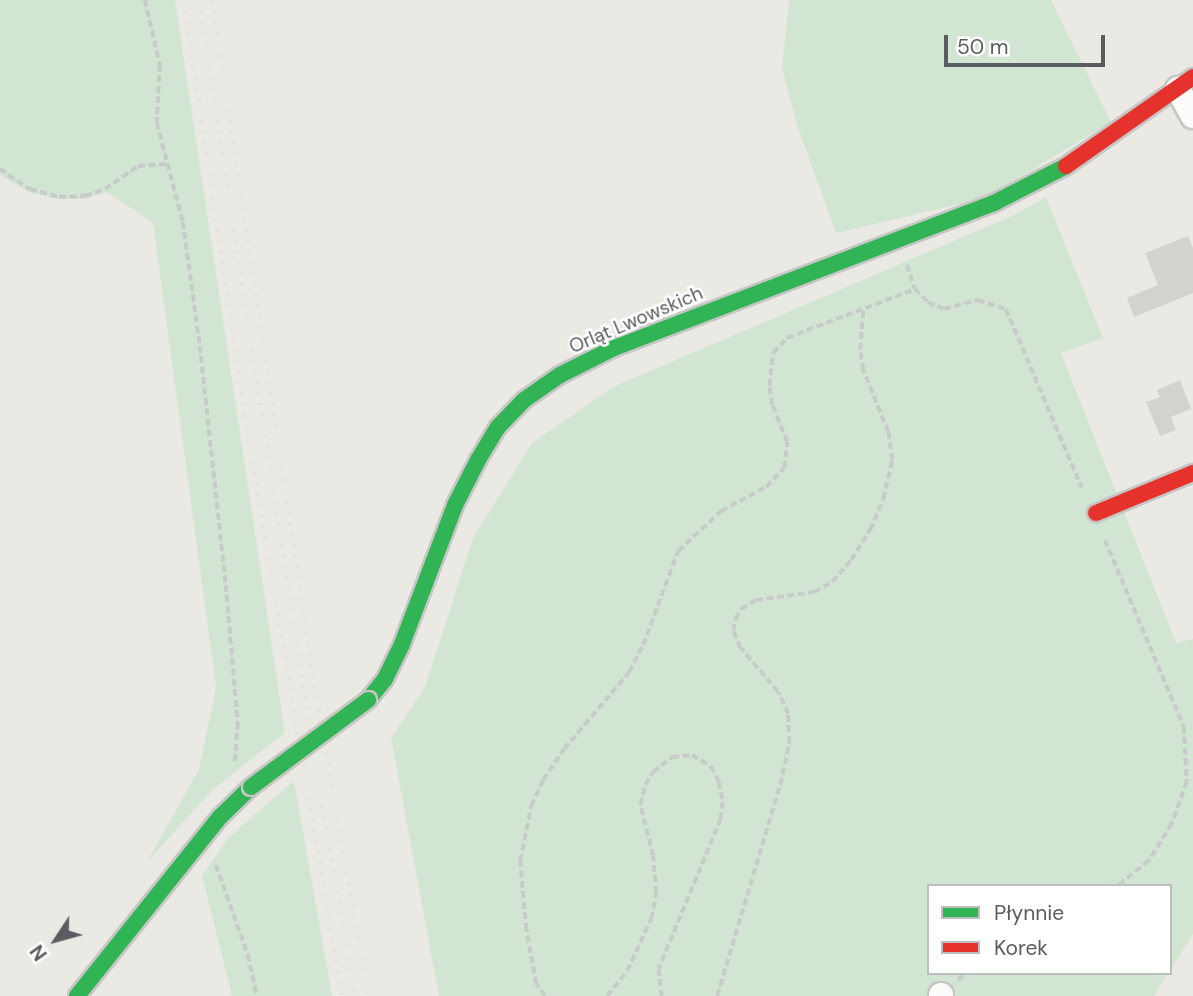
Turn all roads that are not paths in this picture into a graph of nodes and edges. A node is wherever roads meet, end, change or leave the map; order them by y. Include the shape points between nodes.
1 (1186, 83) edge
2 (1193, 116) edge
3 (1193, 473) edge
4 (1096, 513) road end
5 (77, 996) edge

1 - 2 street
1 - 5 street, Orląt Lwowskich, bridge via 1034,184 995,203 614,348 560,375 524,400 498,427 478,460 455,505 394,663 368,700 245,792
3 - 4 street

